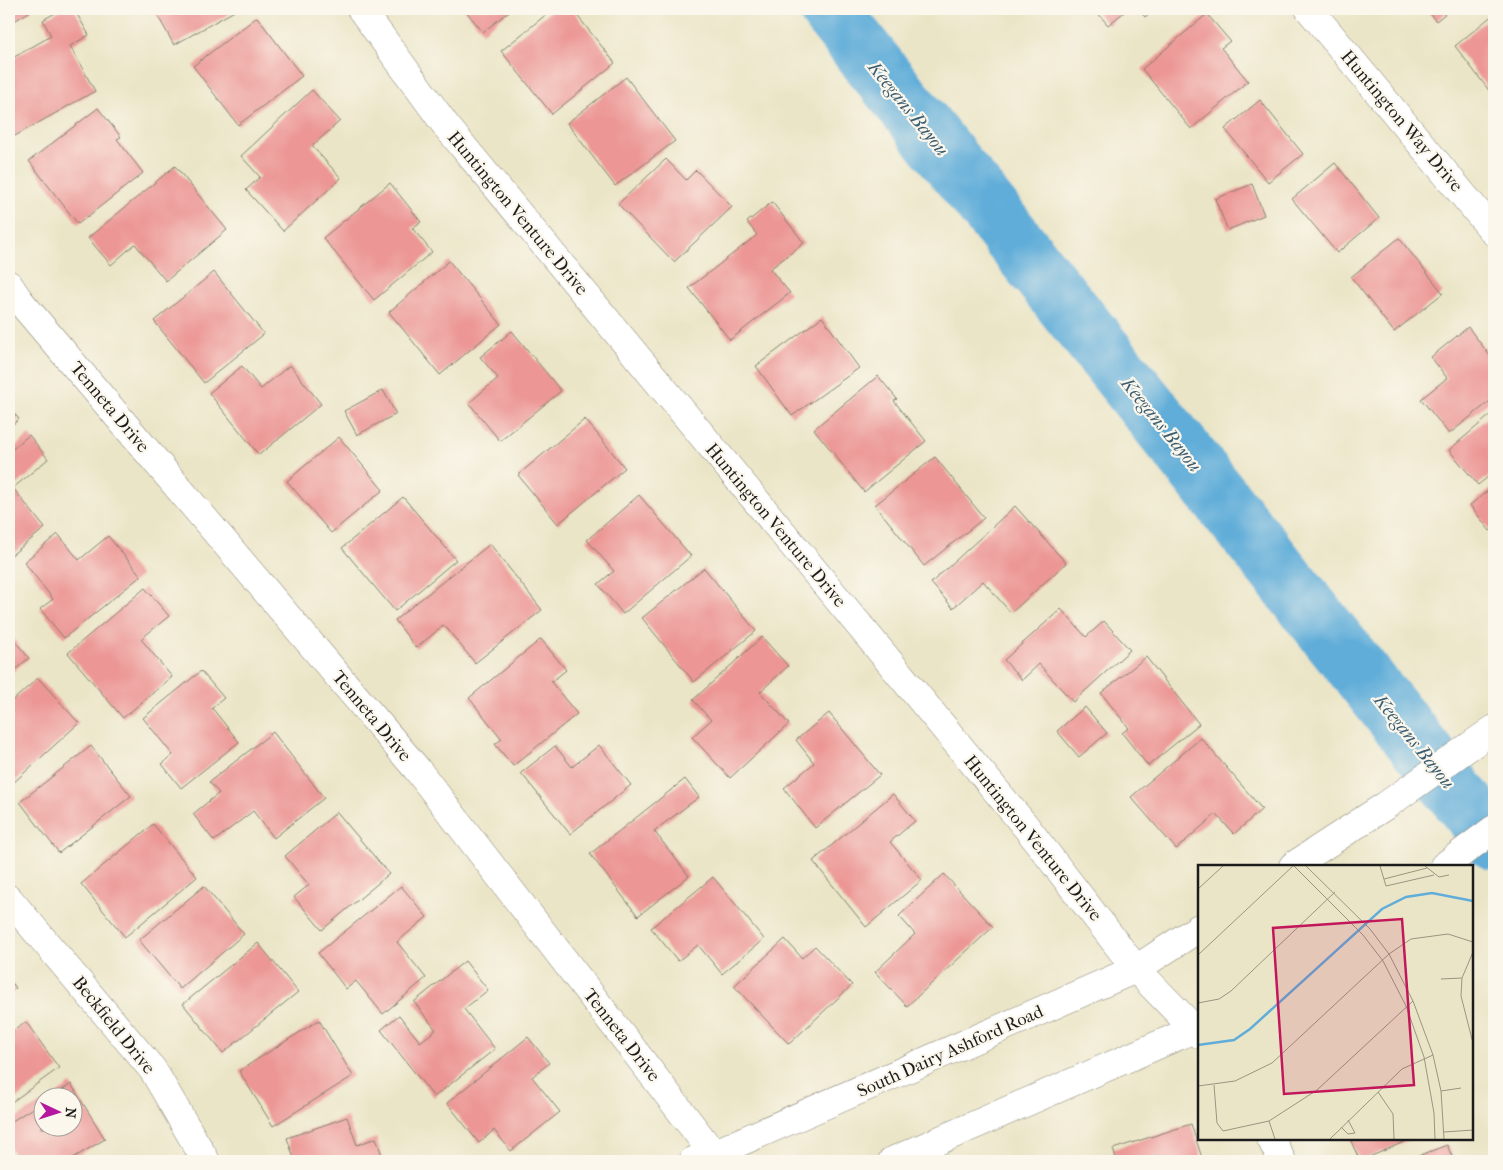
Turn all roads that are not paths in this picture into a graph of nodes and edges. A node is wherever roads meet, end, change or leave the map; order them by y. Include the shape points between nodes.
1 (361, 9) edge
2 (1309, 9) edge
3 (1494, 232) edge
4 (9, 285) edge
5 (1494, 730) edge
6 (1494, 829) edge
7 (1295, 865) edge
8 (1445, 865) edge
9 (9, 899) edge
10 (1198, 929) edge
11 (1136, 969) junction
12 (1198, 1030) edge
13 (1272, 1140) edge
14 (709, 1159) edge
15 (206, 1161) edge
16 (892, 1161) edge
17 (1282, 1161) edge

1 - 11 street, Huntington Venture Drive via 447,127 1027,828
2 - 3 street, Huntington Way Drive
4 - 14 street, Tenneta Drive via 416,768
5 - 7 street
6 - 8 street
9 - 15 street, Beckfield Drive via 153,1070
10 - 11 street, South Dairy Ashford Road
11 - 12 street, Huntington Venture Drive
11 - 14 street, South Dairy Ashford Road
12 - 16 street
13 - 17 street

